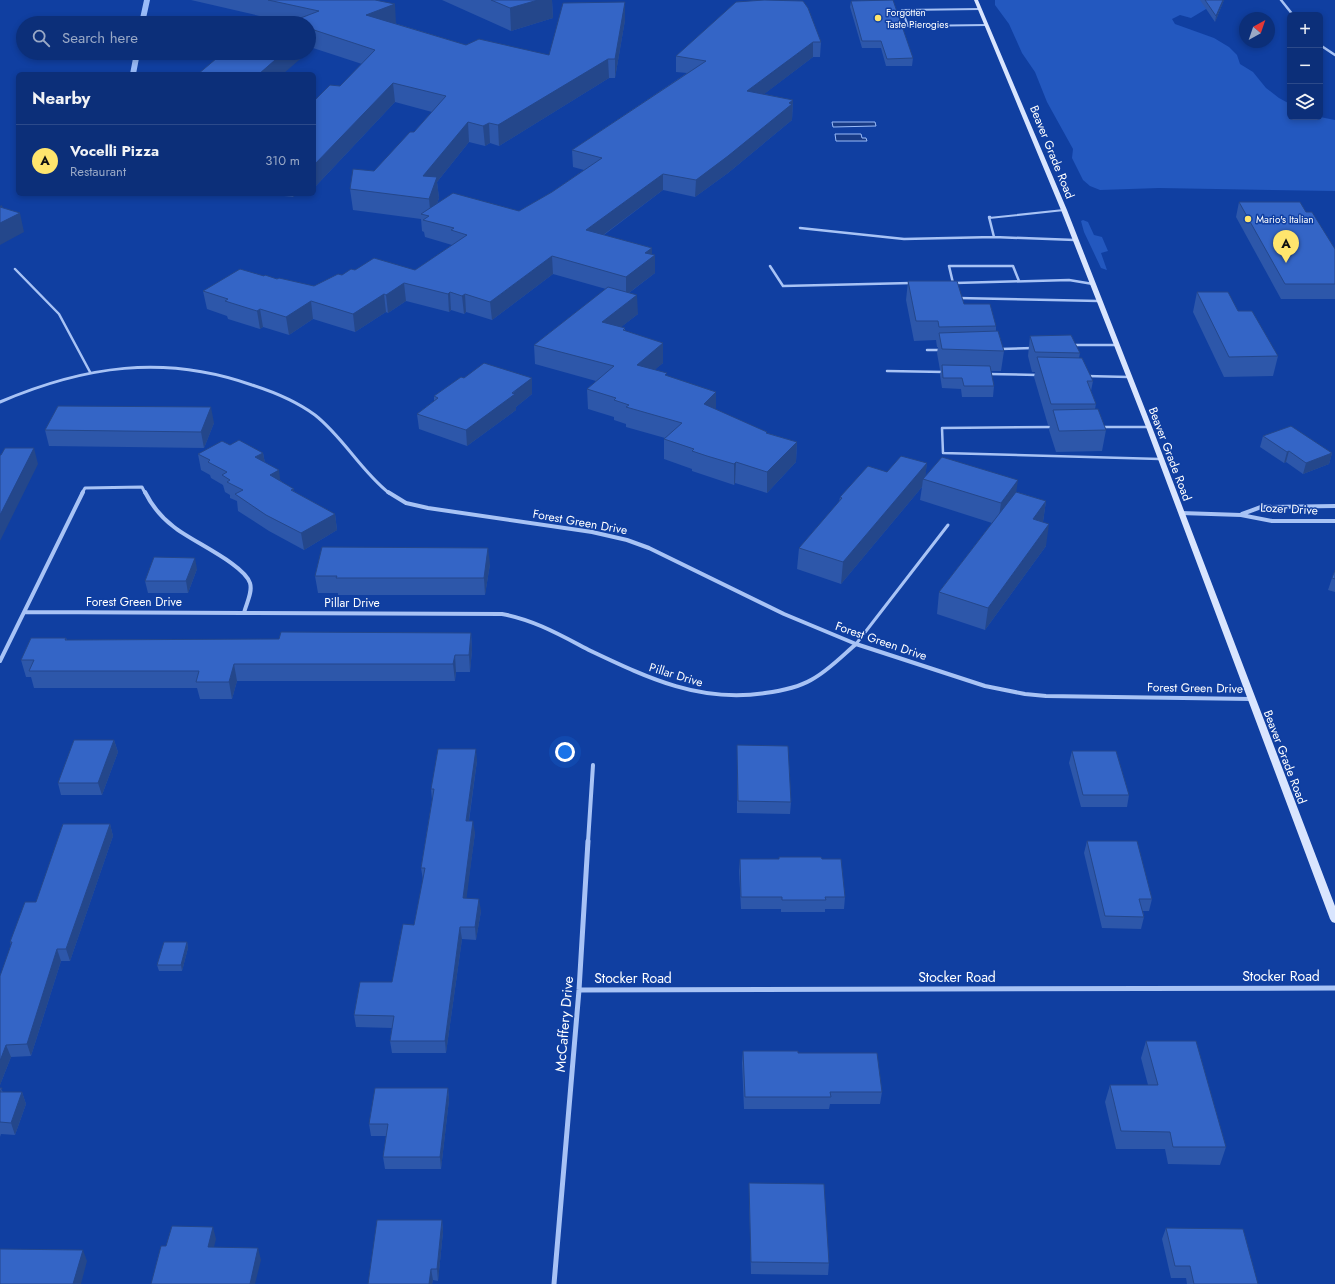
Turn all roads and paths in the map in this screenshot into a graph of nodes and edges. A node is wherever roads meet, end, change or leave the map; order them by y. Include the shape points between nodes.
1 (976, 0) edge
2 (1281, 0) edge
3 (980, 9) junction
4 (1291, 12) edge
5 (987, 25) junction
6 (1323, 47) edge
7 (1335, 56) edge
8 (1064, 210) junction
9 (800, 228) dead end
10 (994, 237) junction
11 (1075, 240) junction
12 (770, 266) dead end
13 (15, 269) dead end
14 (1019, 281) junction
15 (914, 283) edge
16 (1093, 284) junction
17 (958, 298) edge
18 (1099, 301) junction
19 (1067, 345) edge
20 (1116, 345) junction
21 (1035, 347) edge
22 (996, 349) edge
23 (928, 350) dead end
24 (943, 350) edge
25 (886, 371) dead end
26 (90, 372) junction
27 (949, 373) edge
28 (980, 373) edge
29 (1043, 375) edge
30 (1082, 376) edge
31 (1129, 377) junction
32 (0, 402) edge
33 (1058, 427) edge
34 (1096, 427) edge
35 (1149, 427) junction
36 (1160, 460) junction
37 (1335, 506) edge
38 (1181, 513) junction
39 (1241, 515) junction
40 (1335, 521) edge
41 (948, 525) dead end
42 (24, 612) junction
43 (244, 613) junction
44 (856, 644) junction
45 (0, 661) edge
46 (1251, 699) junction
47 (593, 765) dead end
48 (1335, 919) edge
49 (1335, 988) edge
50 (580, 990) junction
51 (554, 1284) edge

1 - 3 main road, Beaver Grade Road
2 - 4 street
3 - 5 main road, Beaver Grade Road
3 - 5 lane via 902,10 908,26
5 - 8 main road, Beaver Grade Road
6 - 7 street
8 - 10 lane via 989,217
8 - 11 main road, Beaver Grade Road
9 - 10 lane via 904,239
10 - 11 lane
11 - 16 main road, Beaver Grade Road
12 - 15 lane via 784,286
13 - 26 lane via 59,314
14 - 14 lane via 952,283 949,266 1013,266
14 - 16 lane via 1070,280
16 - 18 main road, Beaver Grade Road
17 - 18 lane
18 - 20 main road, Beaver Grade Road
19 - 20 lane
20 - 31 main road, Beaver Grade Road
21 - 22 lane
23 - 24 lane
25 - 27 lane
26 - 32 street, Forest Green Drive via 38,385
26 - 44 street, Forest Green Drive via 121,368 165,368 223,374 247,382 294,401 312,412 382,487 398,500 445,511 588,531 626,539 800,622
28 - 29 lane
30 - 31 lane
31 - 35 main road, Beaver Grade Road
33 - 36 lane via 942,428 943,453
34 - 35 lane
35 - 36 main road, Beaver Grade Road
36 - 38 main road, Beaver Grade Road
37 - 39 street, Lozer Drive via 1261,507
38 - 39 street, Lozer Drive
38 - 46 main road, Beaver Grade Road
39 - 40 street, Lozer Drive via 1272,521
41 - 44 lane
42 - 43 street, Forest Green Drive
42 - 43 street via 85,488 142,487 146,496 178,531 247,576 250,584
42 - 45 street
43 - 44 street, Pillar Drive via 517,616 648,678 675,688 729,697 760,695 810,680
44 - 46 street, Forest Green Drive via 968,682 1025,694
46 - 48 main road, Beaver Grade Road
47 - 50 street, McCaffery Drive
49 - 50 street, Stocker Road
50 - 51 street, McCaffery Drive

